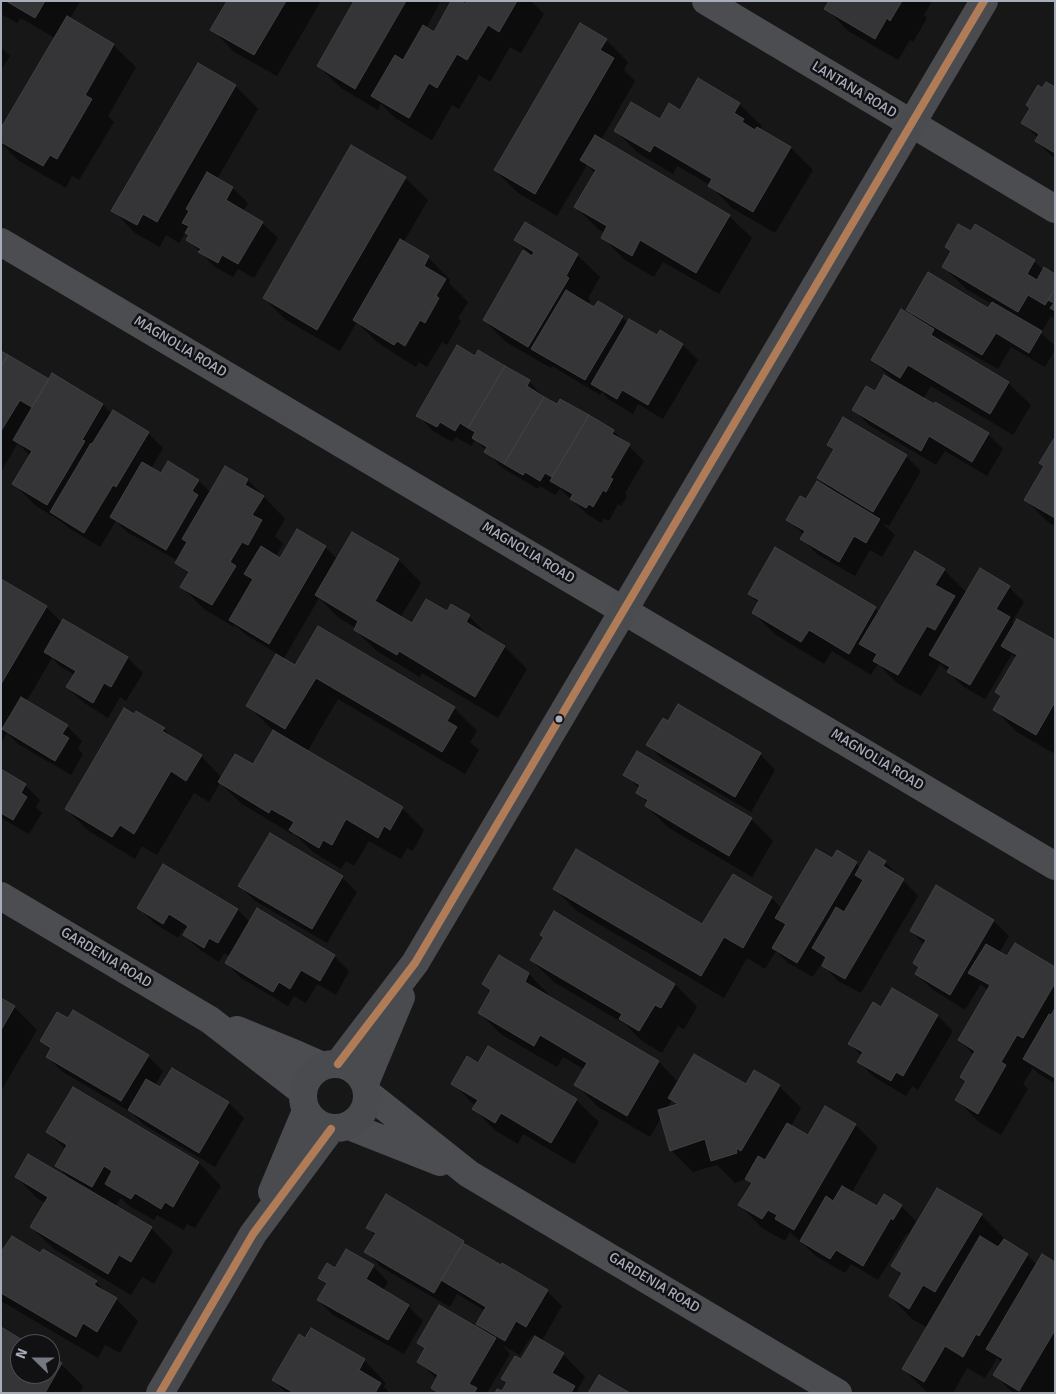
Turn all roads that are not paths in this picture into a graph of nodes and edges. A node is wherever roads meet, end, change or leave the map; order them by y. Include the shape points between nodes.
1 (706, 1) edge
2 (984, 1) edge
3 (911, 124) junction
4 (1055, 209) edge
5 (1, 242) edge
6 (624, 610) junction
7 (1055, 866) edge
8 (1, 896) edge
9 (414, 964) junction
10 (210, 1020) junction
11 (330, 1065) junction
12 (366, 1088) junction
13 (304, 1102) junction
14 (340, 1127) junction
15 (469, 1174) junction
16 (253, 1234) junction
17 (160, 1393) edge
18 (838, 1393) edge

1 - 3 street, LANTANA ROAD
2 - 3 street
3 - 4 street, LANTANA ROAD
3 - 6 street
5 - 6 street, MAGNOLIA ROAD
6 - 7 street, MAGNOLIA ROAD
6 - 9 street
8 - 10 street, GARDENIA ROAD
9 - 11 street
9 - 12 street
10 - 11 street, GARDENIA ROAD
10 - 13 street, GARDENIA ROAD
11 - 12 street via 354,1070
11 - 13 street via 309,1076
12 - 14 street via 367,1103 358,1120
12 - 15 street, GARDENIA ROAD
13 - 14 street via 313,1120 321,1126
13 - 16 street
14 - 15 street, GARDENIA ROAD
14 - 16 street
15 - 18 street, GARDENIA ROAD
16 - 17 street

